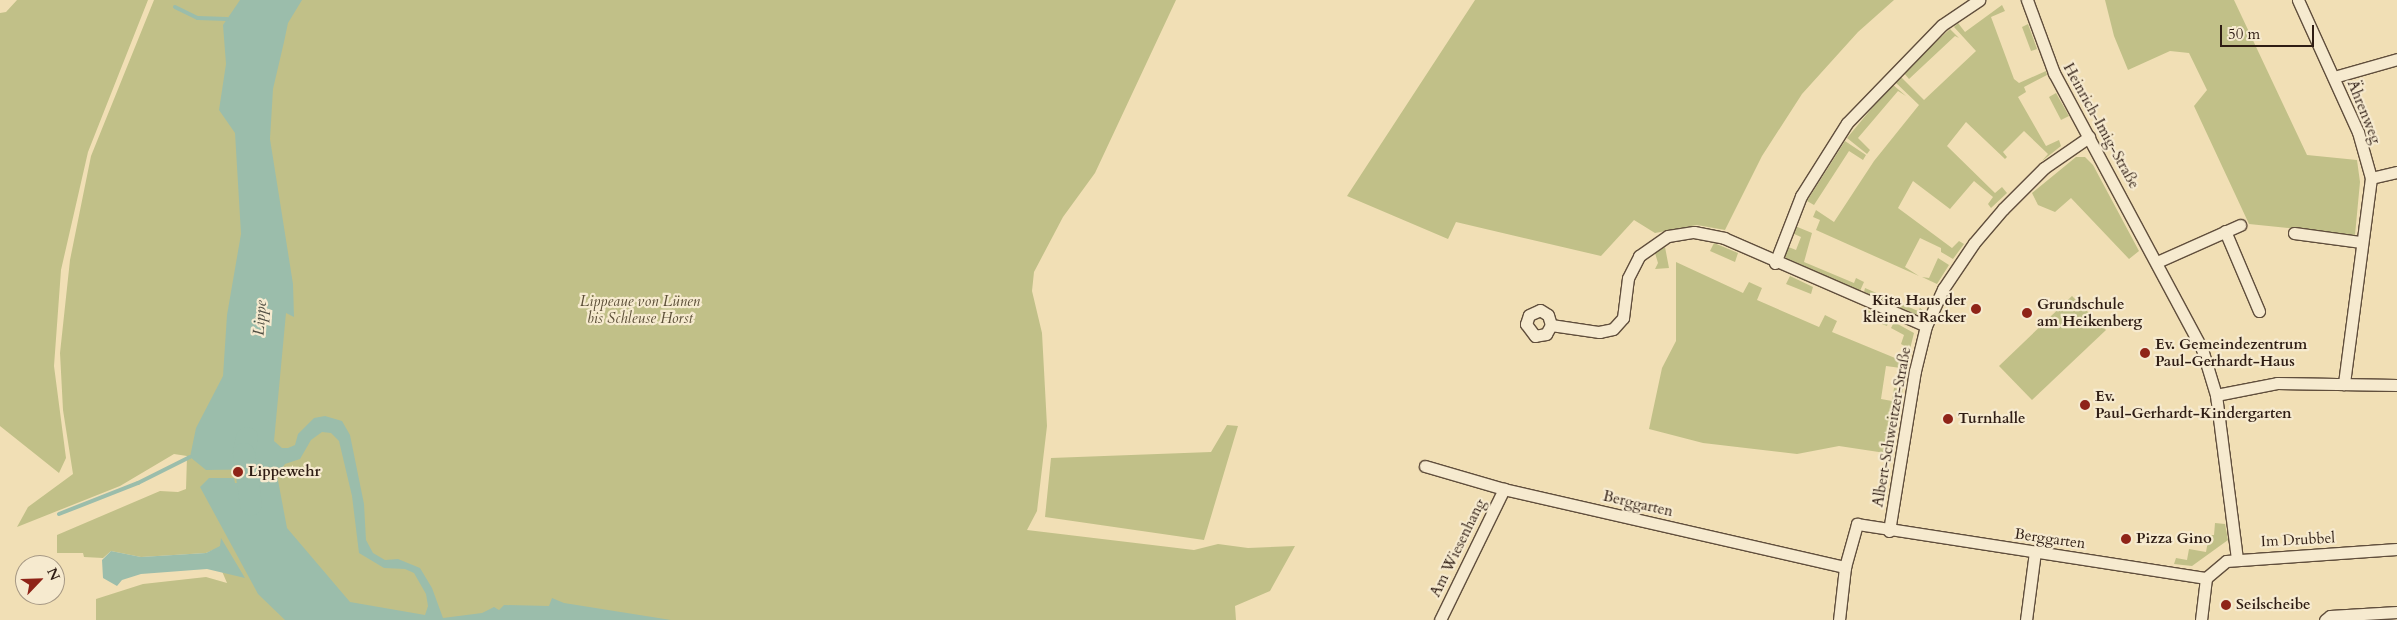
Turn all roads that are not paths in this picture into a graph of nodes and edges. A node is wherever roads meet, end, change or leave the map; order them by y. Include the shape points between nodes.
1 (1979, 0) edge
2 (2027, 0) edge
3 (2298, 0) edge
4 (2397, 59) edge
5 (2334, 77) junction
6 (2089, 137) junction
7 (2397, 172) edge
8 (2371, 178) junction
9 (2240, 225) dead end
10 (2225, 231) junction
11 (2294, 234) dead end
12 (2361, 242) junction
13 (1775, 262) junction
14 (2157, 262) junction
15 (2259, 311) dead end
16 (1551, 325) dead end
17 (1926, 326) junction
18 (2344, 384) junction
19 (2397, 385) edge
20 (2216, 395) junction
21 (1425, 466) dead end
22 (1504, 489) junction
23 (1889, 530) junction
24 (2397, 549) edge
25 (2035, 552) junction
26 (2238, 558) junction
27 (1845, 567) junction
28 (2206, 578) junction
29 (2397, 612) edge
30 (1440, 620) edge
31 (1839, 620) edge
32 (2026, 620) edge
33 (2201, 620) edge
34 (2325, 620) edge

1 - 13 street via 1942,25 1847,122 1801,196
2 - 6 street, Heinrich-Imig-Straße via 2054,73
3 - 5 street, Ährenweg
4 - 5 street
5 - 8 street, Ährenweg via 2358,132
6 - 14 street, Heinrich-Imig-Straße
6 - 17 street, Albert-Schweitzer-Straße via 2044,168 1999,213 1958,267
7 - 8 street
8 - 12 street, Ährenweg
9 - 10 street
10 - 14 street
10 - 15 street
11 - 12 street
12 - 18 street, Ährenweg
13 - 16 street via 1724,238 1694,232 1668,236 1639,256 1628,278 1623,318 1613,329 1599,332
13 - 17 street
14 - 20 street, Heinrich-Imig-Straße via 2202,349
17 - 23 street, Albert-Schweitzer-Straße via 1915,371
18 - 19 street
18 - 20 street via 2277,383
20 - 26 street, Heinrich-Imig-Straße
21 - 22 street, Berggarten
22 - 27 street, Berggarten
22 - 30 street, Am Wiesenhang
23 - 25 street, Berggarten
23 - 27 street, Albert-Schweitzer-Straße via 1857,524
24 - 26 street, Im Drubbel
25 - 28 street, Berggarten
25 - 32 street
26 - 28 street, Im Drubbel via 2213,568
27 - 31 street
28 - 33 street
29 - 34 street via 2330,616

